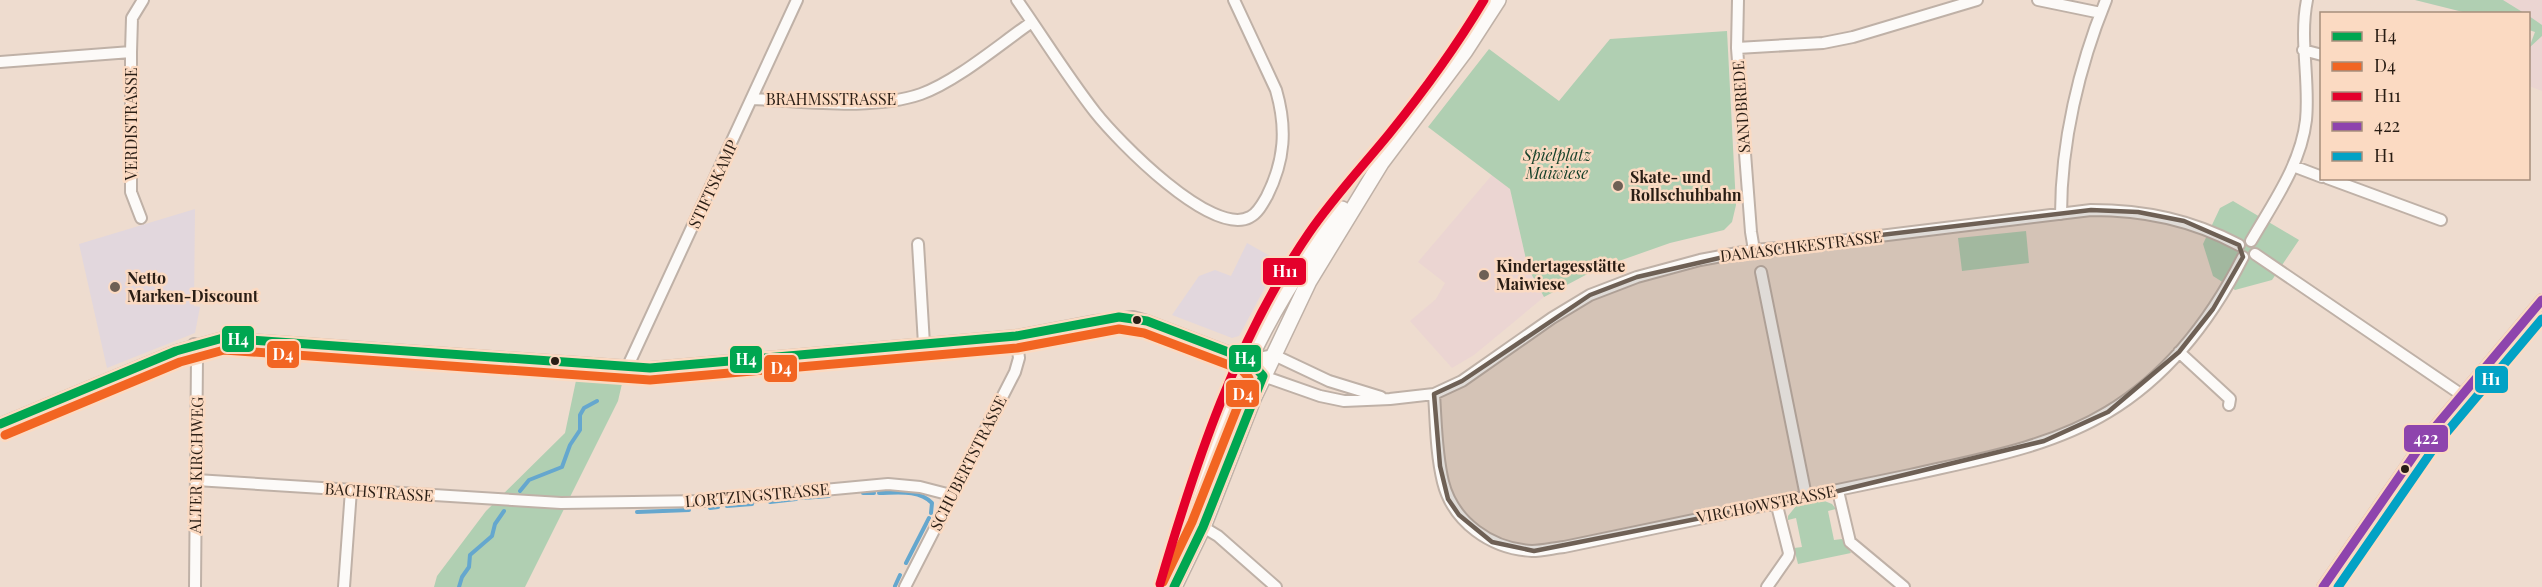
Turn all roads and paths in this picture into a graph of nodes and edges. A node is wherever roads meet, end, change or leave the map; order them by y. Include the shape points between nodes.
1 (143, 0) edge
2 (797, 0) edge
3 (1017, 0) edge
4 (1234, 0) edge
5 (1498, 0) edge
6 (1738, 0) edge
7 (1977, 0) edge
8 (2038, 0) edge
9 (2106, 0) edge
10 (2307, 0) edge
11 (2101, 13) junction
12 (1032, 22) junction
13 (1737, 48) junction
14 (2303, 50) junction
15 (131, 52) junction
16 (2320, 54) edge
17 (0, 62) edge
18 (752, 99) junction
19 (1381, 163) junction
20 (2293, 166) junction
21 (2320, 176) edge
22 (2332, 180) edge
23 (2061, 214) junction
24 (141, 218) dead end
25 (2440, 220) dead end
26 (2251, 241) junction
27 (918, 244) dead end
28 (2239, 245) junction
29 (1754, 249) junction
30 (2255, 254) junction
31 (2243, 257) junction
32 (1761, 272) dead end
33 (2542, 300) edge
34 (1016, 336) junction
35 (194, 344) junction
36 (924, 344) junction
37 (2179, 352) junction
38 (1274, 355) junction
39 (1249, 360) junction
40 (627, 368) junction
41 (1263, 376) junction
42 (1434, 394) junction
43 (2462, 395) junction
44 (1390, 399) junction
45 (2229, 405) dead end
46 (0, 424) edge
47 (196, 480) junction
48 (351, 490) junction
49 (1838, 491) junction
50 (951, 495) junction
51 (1806, 496) junction
52 (1776, 502) junction
53 (561, 503) joint
54 (1203, 527) junction
55 (195, 587) edge
56 (344, 587) edge
57 (905, 587) edge
58 (1173, 587) edge
59 (1276, 587) edge
60 (1767, 587) edge
61 (1904, 587) edge
62 (2323, 587) edge

1 - 15 street via 132,18
2 - 18 street, STIFTSKAMP
3 - 12 street
4 - 12 street via 1276,90 1284,125 1281,163 1265,199 1250,217 1226,219 1177,191 1095,112
5 - 19 main road
6 - 13 street, SANDBREDE
7 - 13 street via 1853,37 1823,43
8 - 11 street
9 - 11 street
10 - 14 street
11 - 23 street via 2070,125
12 - 18 street, BRAHMSSTRASSE via 942,83 906,99
13 - 29 street, SANDBREDE
14 - 16 street
14 - 20 street via 2306,121
15 - 17 street, VERDISTRASSE
15 - 24 street, VERDISTRASSE via 130,192
18 - 40 street, STIFTSKAMP
19 - 38 main road via 1309,281
19 - 39 main road via 1318,241
20 - 21 street
20 - 26 street
22 - 25 street
23 - 28 street, DAMASCHKESTRASSE via 2091,210 2149,213 2217,233
23 - 29 street, DAMASCHKESTRASSE
26 - 28 street
26 - 30 street via 2256,247
27 - 36 street
28 - 31 street
29 - 42 street, DAMASCHKESTRASSE via 1637,277 1590,295 1462,381
30 - 31 street
30 - 43 street
31 - 37 street, VIRCHOWSTRASSE via 2213,309
32 - 51 street
33 - 43 street
34 - 36 street
34 - 39 street via 1133,317
34 - 50 street, SCHUBERTSTRASSE via 1019,358 1015,372
35 - 40 street via 242,338
35 - 46 street
35 - 47 street, ALTER KIRCHWEG
36 - 40 street
37 - 45 street via 2230,399
37 - 49 street, VIRCHOWSTRASSE via 2134,394 2080,428 2019,449
38 - 39 street
38 - 41 main road
38 - 44 street, DAMASCHKESTRASSE via 1329,381
39 - 41 street
39 - 58 main road via 1191,520
41 - 44 street, DAMASCHKESTRASSE via 1344,401
41 - 54 main road
42 - 44 street, DAMASCHKESTRASSE
42 - 52 street, VIRCHOWSTRASSE via 1440,466 1448,499 1476,532 1512,549 1564,547
43 - 62 street via 2403,469
47 - 48 street, BACHSTRASSE
47 - 55 street, ALTER KIRCHWEG
48 - 53 street, BACHSTRASSE
48 - 56 street
49 - 51 street, VIRCHOWSTRASSE
49 - 61 street via 1850,542
50 - 53 street, LORTZINGSTRASSE via 888,484 705,501
50 - 57 street, SCHUBERTSTRASSE
51 - 52 street, VIRCHOWSTRASSE
52 - 60 street via 1788,557
54 - 58 main road
54 - 59 street

